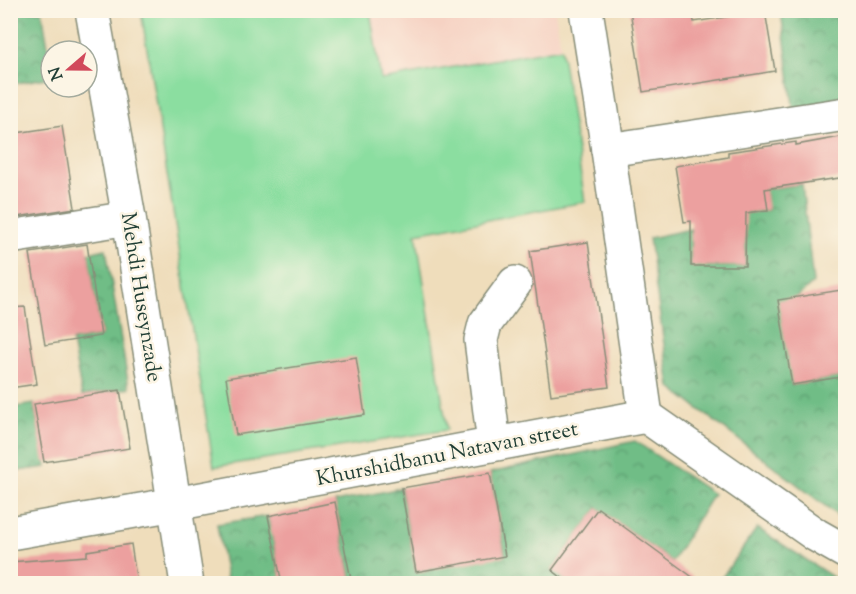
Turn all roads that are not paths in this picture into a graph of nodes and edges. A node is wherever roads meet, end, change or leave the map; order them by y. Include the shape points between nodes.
1 (92, 10) edge
2 (586, 10) edge
3 (846, 114) edge
4 (608, 150) junction
5 (129, 218) junction
6 (10, 237) edge
7 (515, 283) dead end
8 (646, 416) junction
9 (494, 444) junction
10 (176, 504) junction
11 (10, 533) edge
12 (846, 552) edge
13 (187, 584) edge

1 - 5 street, Mehdi Huseynzade
2 - 4 street
3 - 4 street
4 - 8 street
5 - 6 street
5 - 10 street, Mehdi Huseynzade
7 - 9 street via 485,324 481,340
8 - 9 street, Khurshidbanu Natavan street
8 - 12 street
9 - 10 street, Khurshidbanu Natavan street
10 - 11 street, Khurshidbanu Natavan street
10 - 13 street, Mehdi Huseynzade

